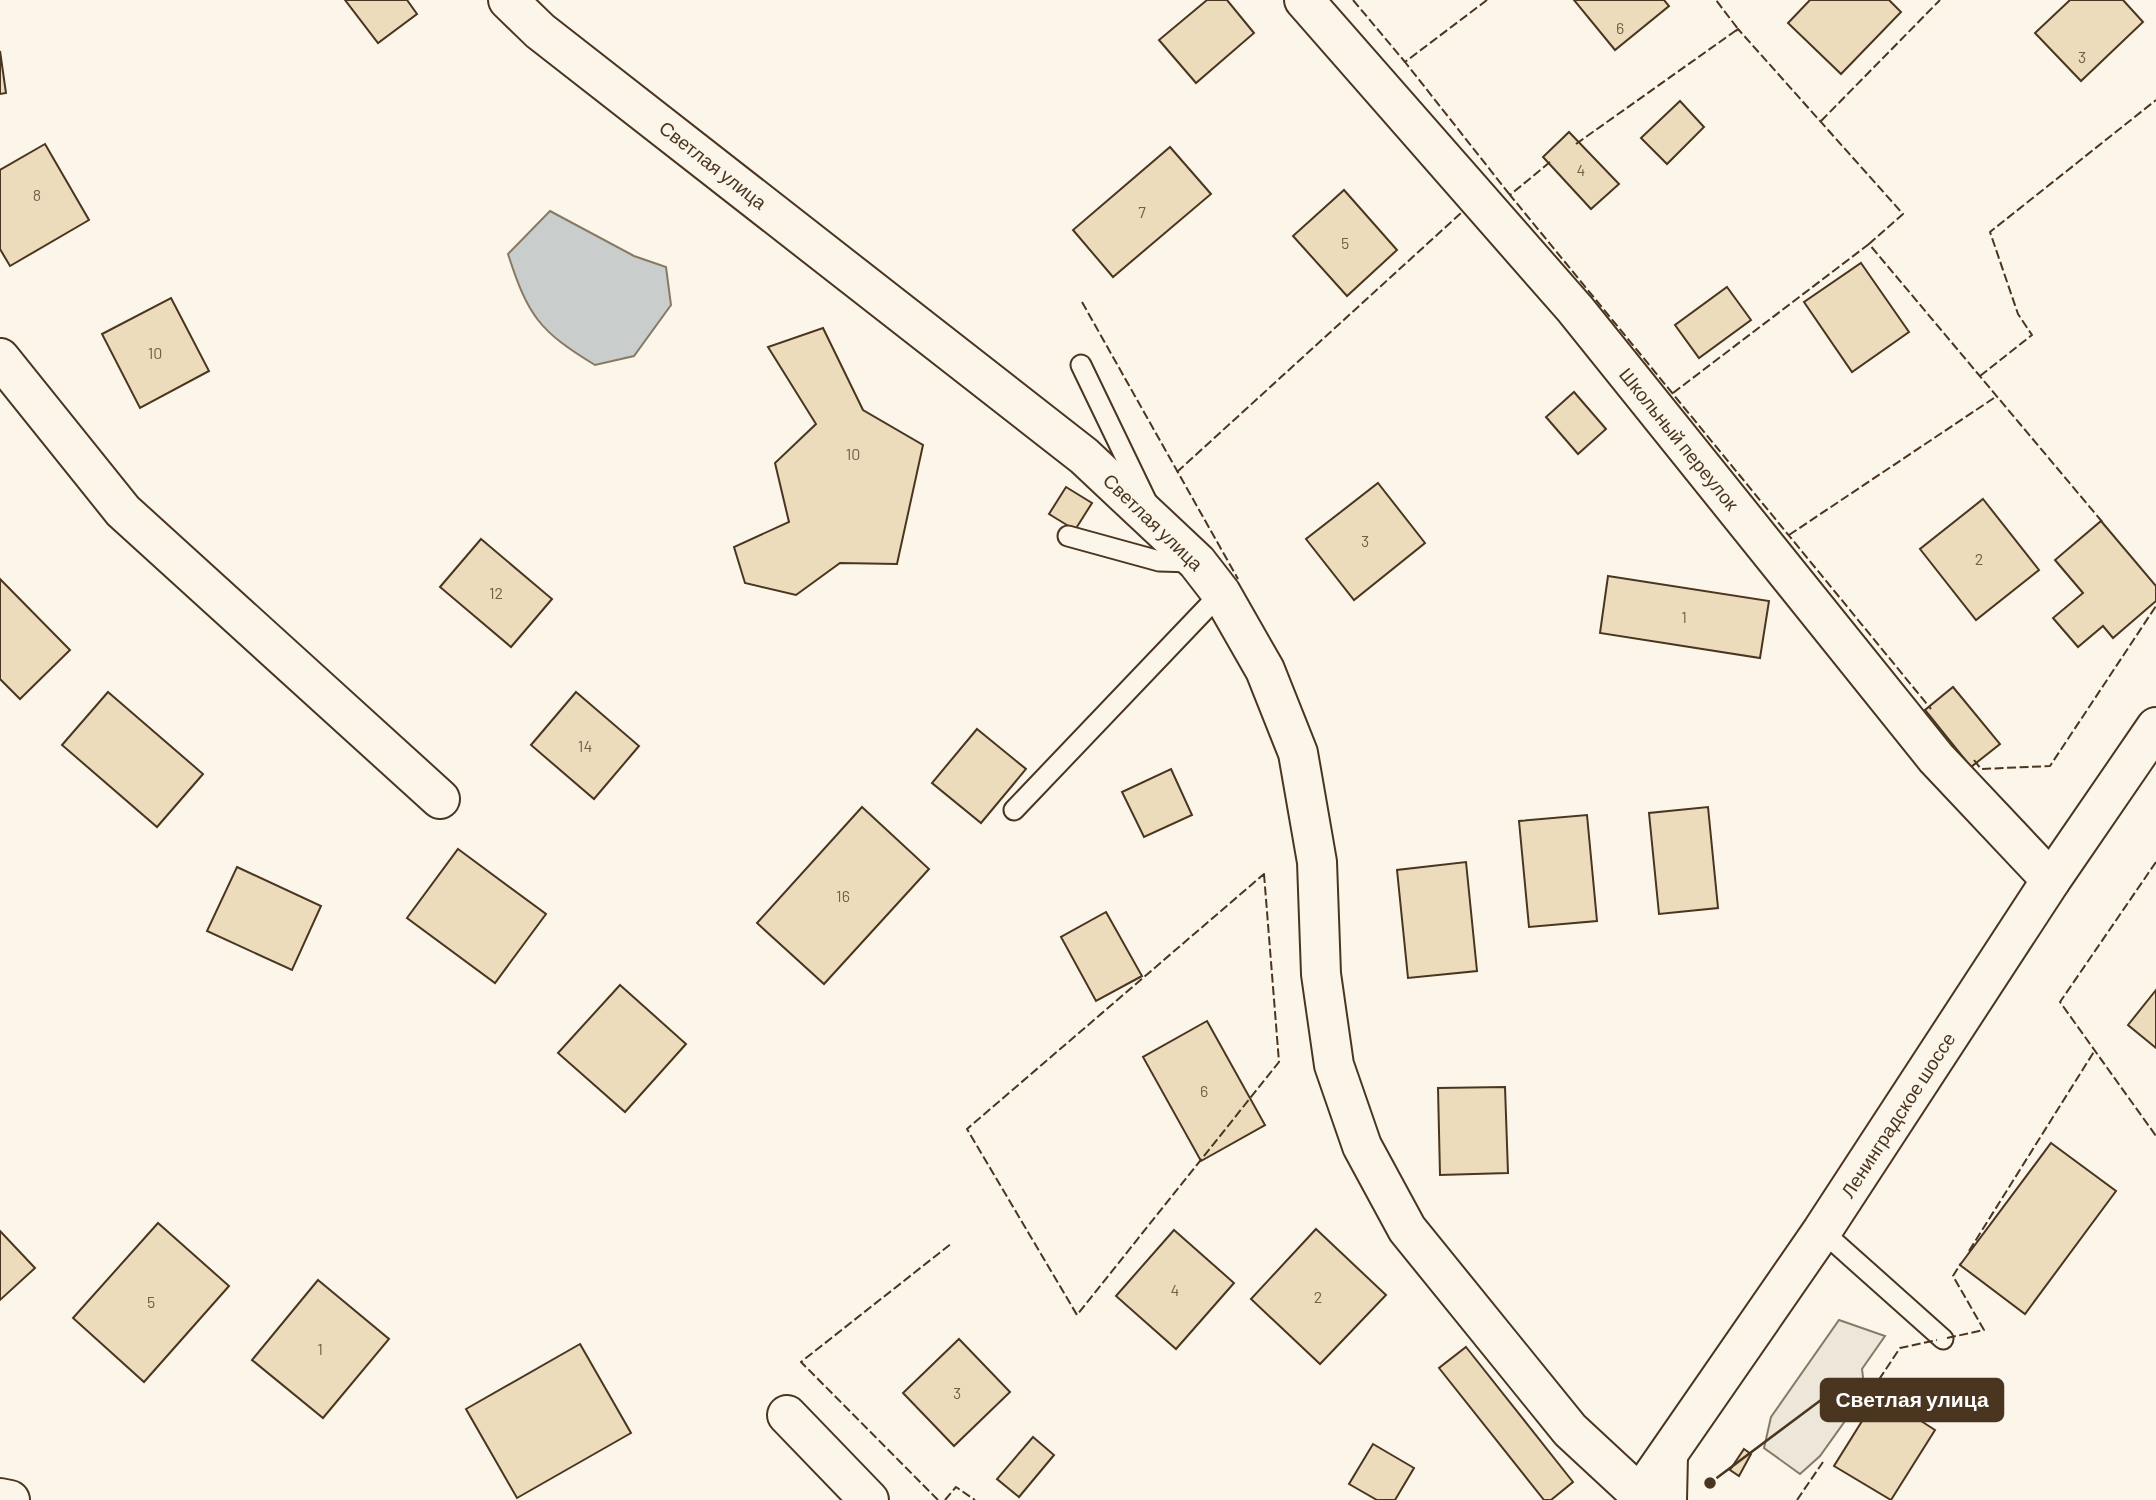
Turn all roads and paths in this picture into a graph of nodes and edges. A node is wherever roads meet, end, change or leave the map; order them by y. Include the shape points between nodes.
1 (508, 0) edge
2 (1304, 0) edge
3 (0, 358) edge
4 (1081, 365) dead end
5 (1159, 526) junction
6 (1068, 536) dead end
7 (1198, 562) junction
8 (1221, 593) junction
9 (2156, 727) edge
10 (440, 799) dead end
11 (1014, 810) dead end
12 (2051, 880) junction
13 (1822, 1231) junction
14 (1943, 1339) dead end
15 (787, 1415) dead end
16 (0, 1498) edge
17 (1648, 1498) edge
18 (10, 1500) edge
19 (869, 1500) edge

1 - 5 street, Светлая улица via 540,30 1084,456
2 - 12 street, Школьный переулок via 1575,309 1936,758
3 - 10 street via 123,511
4 - 5 lane
5 - 7 street, Светлая улица
6 - 7 lane via 1159,561
7 - 8 street, Светлая улица
8 - 11 lane
8 - 17 street, Светлая улица via 1265,670 1298,752 1317,862 1321,974 1334,1065 1362,1146 1407,1229 1570,1430
9 - 12 street, Ленинградское шоссе
12 - 13 street, Ленинградское шоссе
13 - 14 lane
13 - 17 street, Ленинградское шоссе via 1668,1456
15 - 19 street
16 - 18 street

